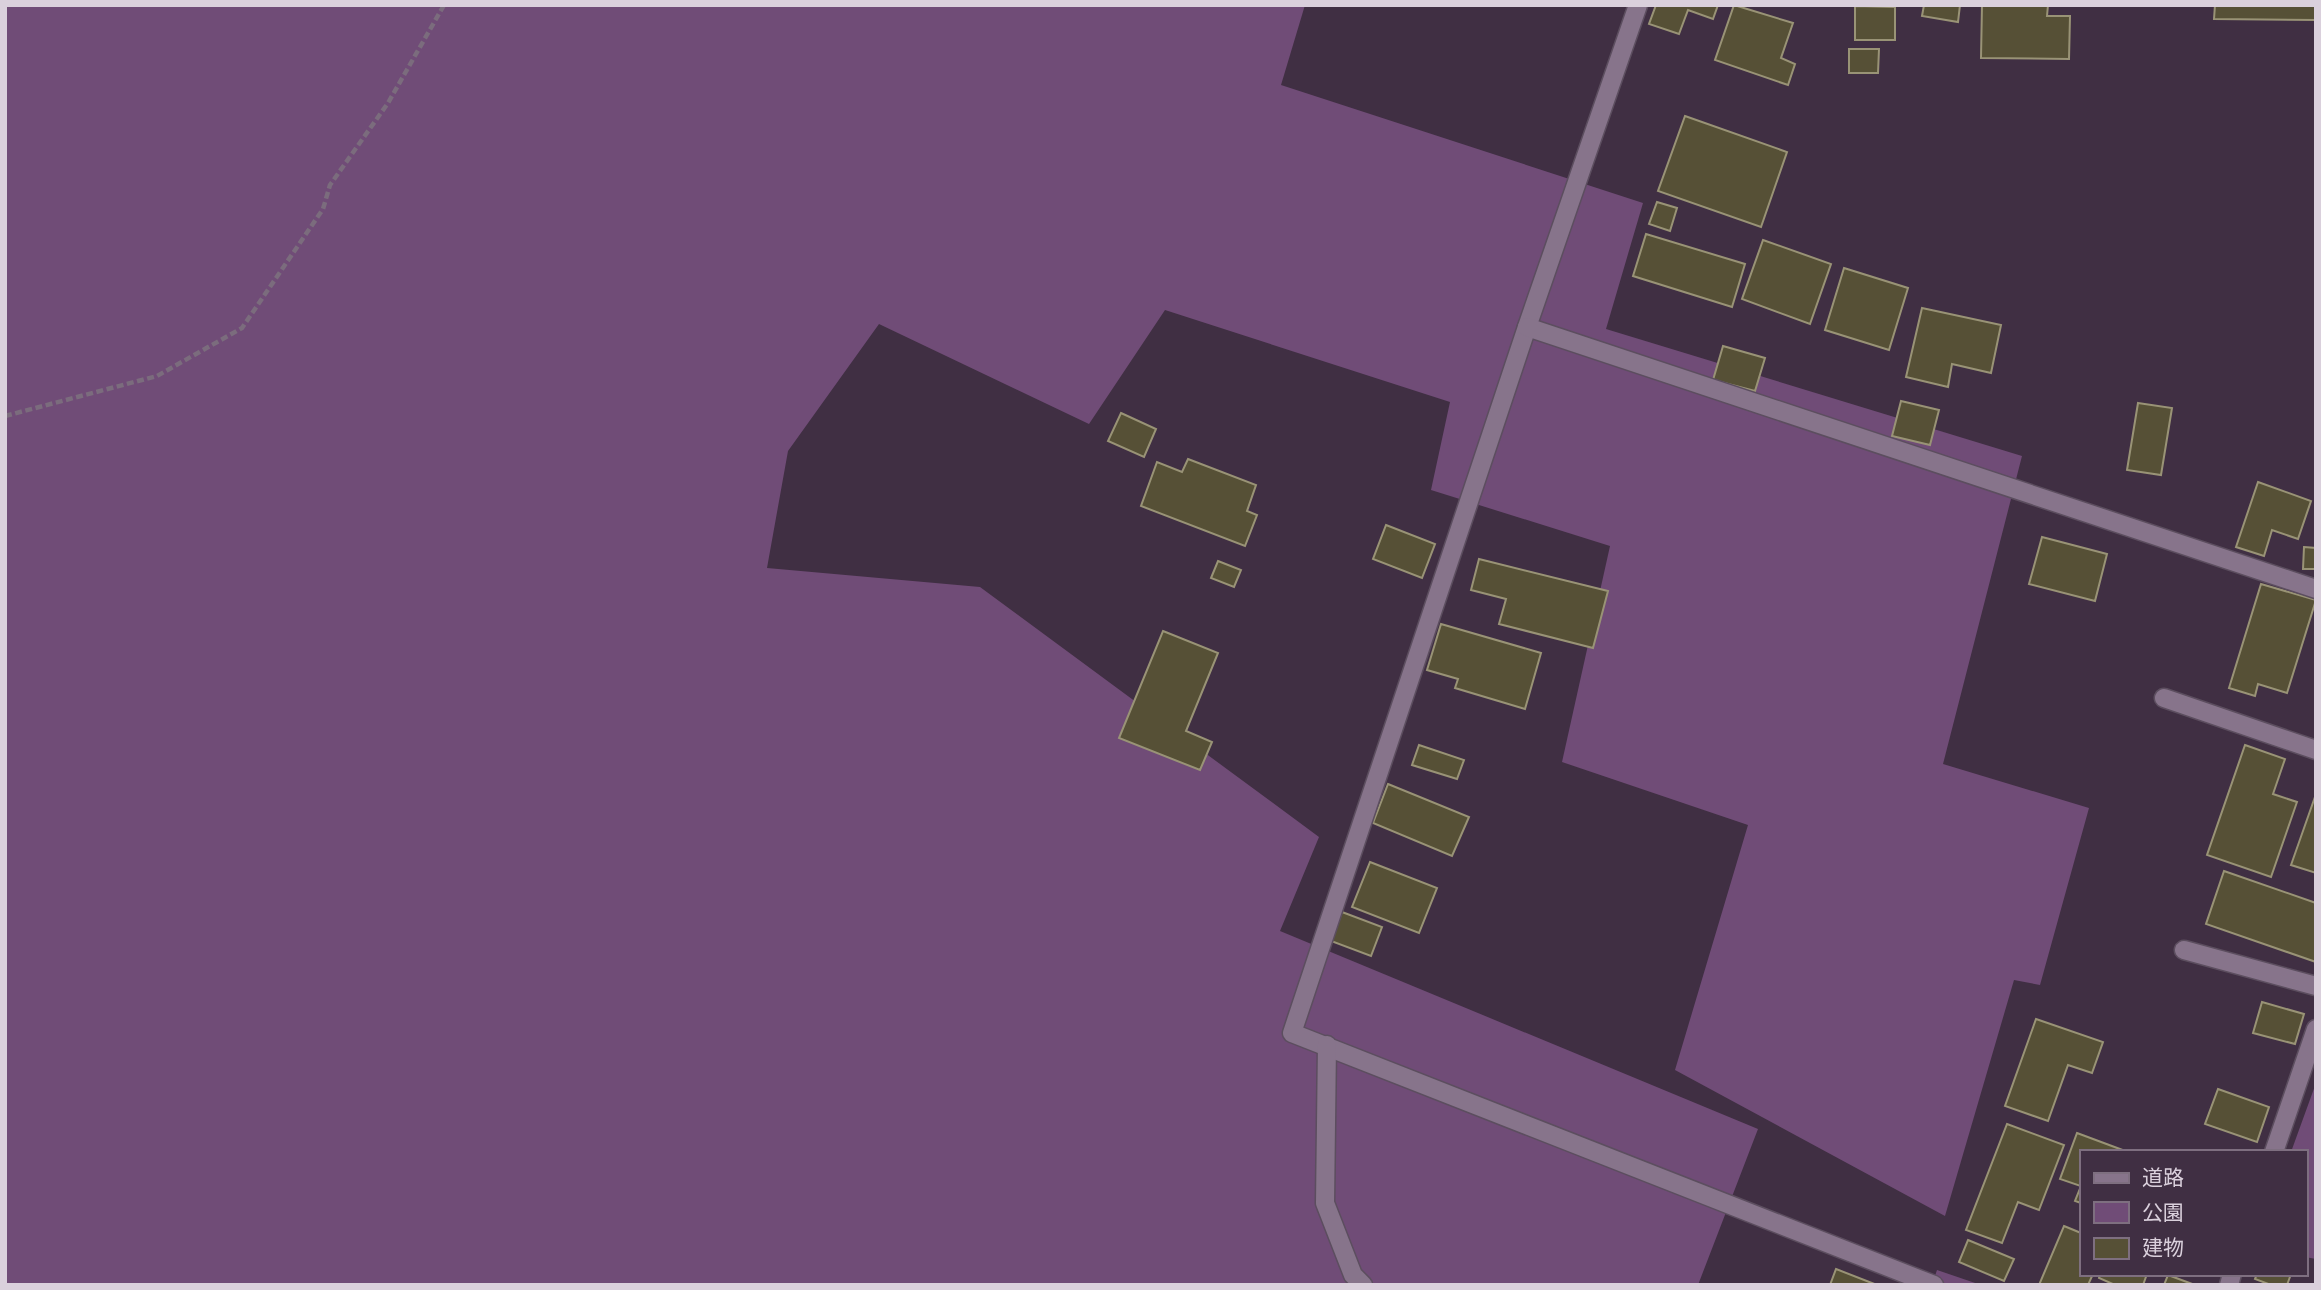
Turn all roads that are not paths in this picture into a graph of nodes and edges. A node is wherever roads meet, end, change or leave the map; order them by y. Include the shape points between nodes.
1 (1638, 5) edge
2 (1527, 327) junction
3 (2316, 589) edge
4 (2164, 698) dead end
5 (2316, 750) edge
6 (2184, 950) dead end
7 (2316, 986) edge
8 (2316, 1029) edge
9 (1326, 1045) junction
10 (2275, 1150) edge
11 (1363, 1285) edge
12 (1934, 1285) edge

1 - 2 street
2 - 3 street
2 - 9 street via 1292,1033
4 - 5 street
6 - 7 street
8 - 10 street
9 - 11 street via 1325,1203 1353,1275
9 - 12 street

